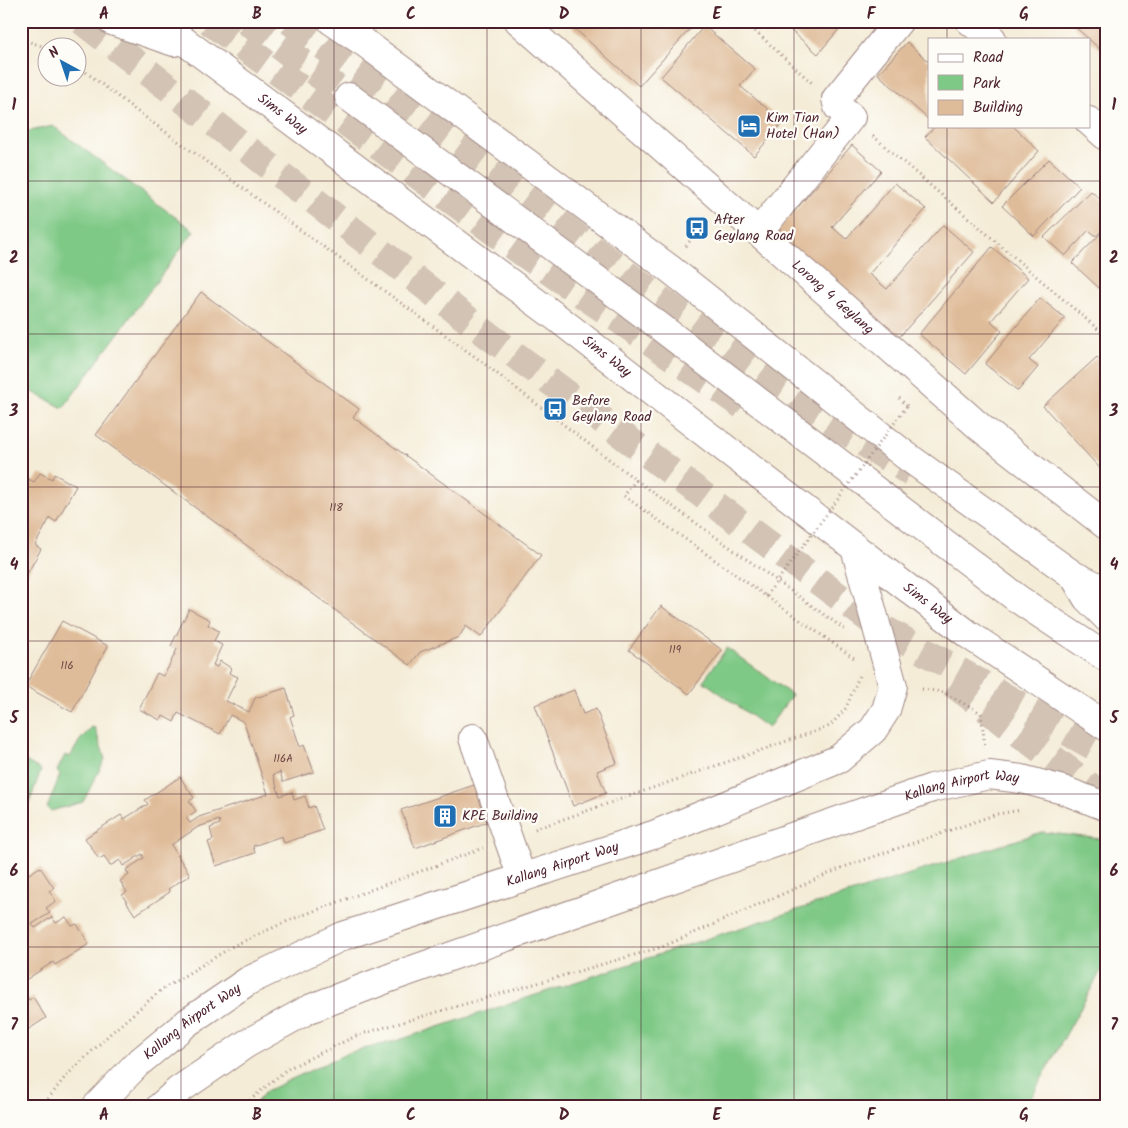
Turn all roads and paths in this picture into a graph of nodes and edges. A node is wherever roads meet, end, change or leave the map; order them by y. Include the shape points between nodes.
1 (112, 21) edge
2 (157, 21) edge
3 (332, 21) edge
4 (519, 21) edge
5 (744, 21) edge
6 (899, 21) edge
7 (970, 21) edge
8 (991, 38) edge
9 (21, 39) edge
10 (38, 45) edge
11 (192, 48) junction
12 (88, 74) edge
13 (350, 97) tunnel mouth
14 (845, 112) junction
15 (1090, 122) edge
16 (1107, 137) edge
17 (722, 199) junction
18 (759, 232) junction
19 (670, 269) junction
20 (1107, 337) edge
21 (907, 406) dead end
22 (636, 480) junction
23 (1107, 526) edge
24 (855, 548) junction
25 (1073, 575) junction
26 (1107, 591) edge
27 (766, 596) junction
28 (1107, 618) edge
29 (852, 635) dead end
30 (1107, 658) edge
31 (854, 659) dead end
32 (860, 672) dead end
33 (893, 686) junction
34 (1107, 726) edge
35 (473, 738) dead end
36 (989, 775) junction
37 (1107, 807) edge
38 (522, 878) junction
39 (96, 1107) edge
40 (160, 1107) edge
41 (242, 1107) edge

1 - 11 main road
2 - 11 main road, Sims Way
3 - 19 main road
4 - 17 main road, Lorong 4 Geylang
5 - 14 path
6 - 14 main road via 836,99
7 - 8 main road
9 - 10 path
11 - 24 main road, Sims Way via 556,317
12 - 22 path via 478,359
13 - 30 main road via 646,316 1018,599
14 - 18 main road
14 - 20 path
15 - 16 main road
17 - 18 main road, Lorong 4 Geylang
17 - 19 path
18 - 23 main road, Lorong 4 Geylang via 980,428
19 - 25 main road via 905,455
21 - 27 path, bridge
22 - 27 path via 624,496
22 - 29 path
24 - 33 main road
24 - 34 main road, Sims Way via 969,635
25 - 26 main road
25 - 28 main road via 1087,598
27 - 31 path
32 - 33 path via 858,679
33 - 36 path via 943,692 981,714
33 - 38 main road, Kallang Airport Way via 886,710 873,730 839,759 656,834
35 - 38 main road
36 - 37 main road, Kallang Airport Way via 1022,778
36 - 40 main road, Kallang Airport Way via 932,788 309,1009 246,1044
36 - 41 path via 997,814 844,867 662,946 358,1035 287,1070
38 - 39 main road, Kallang Airport Way via 343,936 248,981 188,1022 137,1064

